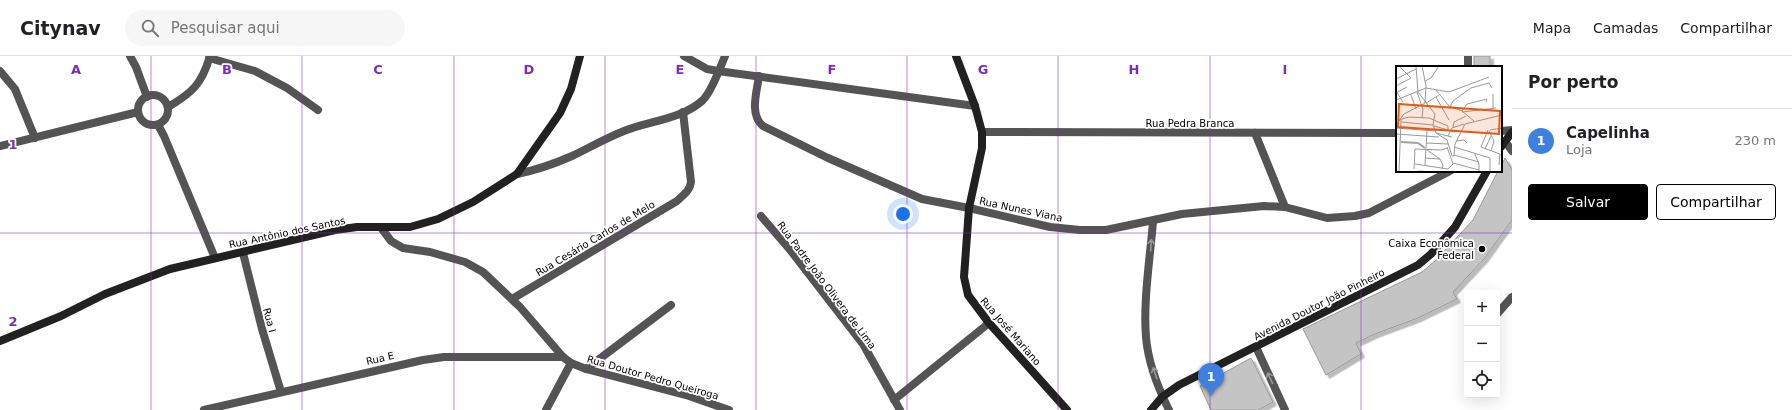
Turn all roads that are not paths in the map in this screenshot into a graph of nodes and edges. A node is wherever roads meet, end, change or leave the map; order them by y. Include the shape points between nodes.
1 (130, 56) edge
2 (580, 56) edge
3 (684, 56) edge
4 (725, 56) edge
5 (956, 56) edge
6 (210, 57) edge
7 (0, 71) edge
8 (718, 71) junction
9 (759, 76) junction
10 (147, 97) junction
11 (168, 106) junction
12 (975, 106) junction
13 (318, 110) dead end
14 (138, 112) junction
15 (683, 112) junction
16 (158, 125) junction
17 (1512, 131) edge
18 (982, 132) junction
19 (1255, 133) junction
20 (1396, 133) edge
21 (35, 138) junction
22 (1503, 144) edge
23 (0, 146) edge
24 (1512, 151) edge
25 (1448, 172) edge
26 (1485, 172) edge
27 (517, 174) junction
28 (1285, 207) junction
29 (969, 208) junction
30 (761, 216) dead end
31 (1153, 222) junction
32 (382, 228) junction
33 (243, 253) junction
34 (215, 258) junction
35 (1512, 297) edge
36 (512, 299) junction
37 (671, 305) dead end
38 (1500, 311) edge
39 (989, 323) junction
40 (0, 341) edge
41 (1256, 347) junction
42 (563, 357) junction
43 (571, 363) junction
44 (586, 369) junction
45 (280, 392) junction
46 (1162, 397) junction
47 (894, 400) junction
48 (204, 410) edge
49 (546, 410) edge
50 (729, 410) edge
51 (900, 410) edge
52 (1067, 410) edge
53 (1151, 410) edge
54 (1168, 410) edge
55 (1285, 410) edge

1 - 10 street
2 - 27 street, Rua Antônio dos Santos via 571,89 560,113
3 - 8 street via 707,69
4 - 8 street
5 - 12 street
6 - 11 street via 201,79 187,96
6 - 13 street via 255,71 287,88
7 - 21 street via 15,89
8 - 9 street
8 - 15 street via 704,99
9 - 12 street
9 - 29 street, Rua Nunes Viana via 755,111 763,126 922,199
10 - 11 street via 160,97
10 - 14 street via 140,103
11 - 16 street via 166,119
12 - 18 street
14 - 16 street via 143,122
14 - 21 street
15 - 27 street via 626,130 545,167
15 - 36 street, Rua Cesário Carlos de Melo via 691,182 686,193 677,201
16 - 34 street
17 - 22 street
18 - 19 street, Rua Pedra Branca
18 - 29 street via 982,148
19 - 20 street, Rua Pedra Branca
19 - 28 street
21 - 23 street
22 - 24 street
25 - 28 street, Rua Nunes Viana via 1368,213 1355,216 1328,218
26 - 41 street, Avenida Doutor João Pinheiro via 1455,227 1418,265
27 - 32 street, Rua Antônio dos Santos via 473,202 438,220 410,227
28 - 31 street, Rua Nunes Viana via 1264,206 1182,214
29 - 31 street, Rua Nunes Viana via 1050,227 1080,230 1106,230
29 - 39 street, Rua José Mariano via 964,285 968,295
30 - 47 street, Rua Padre João Olivera de Lima via 863,344
46 -> 31 street via 1146,338
32 - 33 street, Rua Antônio dos Santos via 335,230
32 - 36 street, Rua Doutor Pedro Queiroga via 391,241 403,248 430,252 476,267
33 - 34 street, Rua Antônio dos Santos
33 - 45 street, Rua I
34 - 40 street, Rua Antônio dos Santos via 170,269 105,294 61,316
35 - 38 street
36 - 42 street, Rua Doutor Pedro Queiroga
37 - 44 street
39 - 47 street
39 - 52 street, Rua José Mariano
41 - 46 street, Avenida Doutor João Pinheiro via 1180,385
55 -> 41 street
42 - 43 street, Rua Doutor Pedro Queiroga
42 - 45 street, Rua E via 444,357
43 - 44 street, Rua Doutor Pedro Queiroga
43 - 49 street
44 - 50 street, Rua Doutor Pedro Queiroga via 689,396
45 - 48 street, Rua E
46 - 53 street, Avenida Doutor João Pinheiro
46 - 54 street
47 - 51 street, Rua Padre João Olivera de Lima

